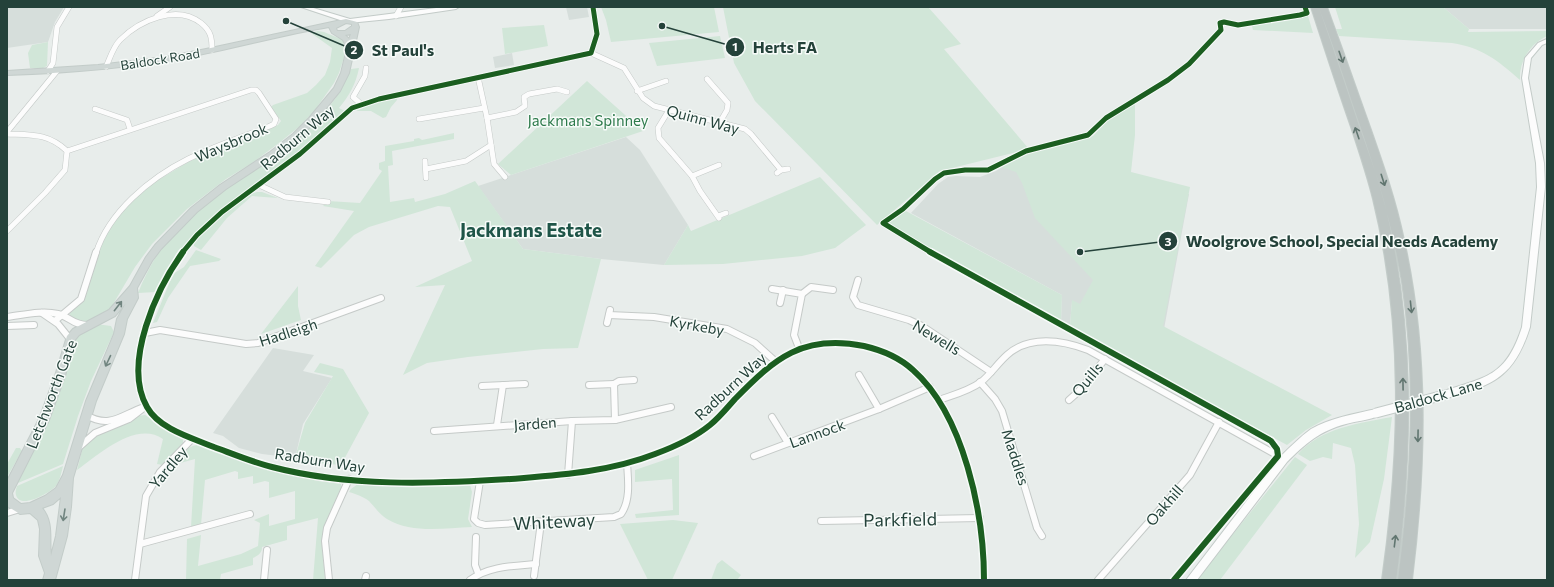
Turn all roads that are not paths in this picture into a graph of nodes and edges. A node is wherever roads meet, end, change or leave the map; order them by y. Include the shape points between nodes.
1 (68, 7) edge
2 (170, 7) edge
3 (304, 7) edge
4 (402, 7) edge
5 (456, 7) edge
6 (593, 7) edge
7 (1315, 7) edge
8 (1324, 7) edge
9 (180, 14) junction
10 (406, 15) junction
11 (332, 16) junction
12 (393, 17) junction
13 (151, 20) junction
14 (350, 21) junction
15 (337, 24) junction
16 (355, 28) junction
17 (311, 30) junction
18 (336, 33) junction
19 (1547, 41) edge
20 (350, 47) junction
21 (212, 50) junction
22 (591, 53) junction
23 (106, 67) junction
24 (366, 68) dead end
25 (48, 71) junction
26 (57, 71) junction
27 (7, 74) edge
28 (478, 77) junction
29 (707, 79) dead end
30 (666, 81) dead end
31 (638, 91) junction
32 (567, 92) dead end
33 (361, 104) junction
34 (484, 108) junction
35 (95, 109) dead end
36 (669, 110) junction
37 (487, 118) junction
38 (420, 120) dead end
39 (720, 122) junction
40 (130, 129) junction
41 (7, 133) edge
42 (491, 145) junction
43 (67, 151) junction
44 (425, 161) dead end
45 (720, 165) dead end
46 (426, 169) junction
47 (788, 169) dead end
48 (692, 176) junction
49 (505, 177) dead end
50 (426, 178) dead end
51 (259, 185) junction
52 (328, 202) dead end
53 (726, 213) dead end
54 (7, 231) edge
55 (858, 280) dead end
56 (132, 288) junction
57 (772, 289) dead end
58 (783, 290) junction
59 (833, 290) dead end
60 (802, 294) junction
61 (381, 298) dead end
62 (780, 303) dead end
63 (42, 313) junction
64 (63, 315) junction
65 (7, 318) edge
66 (56, 320) junction
67 (100, 320) junction
68 (607, 323) dead end
69 (34, 325) dead end
70 (87, 325) junction
71 (120, 325) junction
72 (7, 326) edge
73 (145, 333) junction
74 (70, 339) junction
75 (799, 348) junction
76 (1105, 359) junction
77 (775, 361) junction
78 (991, 372) junction
79 (859, 375) dead end
80 (634, 380) dead end
81 (980, 382) junction
82 (525, 384) dead end
83 (614, 384) junction
84 (503, 385) junction
85 (589, 385) dead end
86 (482, 386) dead end
87 (930, 387) junction
88 (939, 400) junction
89 (1069, 400) dead end
90 (146, 406) junction
91 (671, 407) dead end
92 (879, 409) junction
93 (86, 414) junction
94 (772, 417) dead end
95 (572, 420) junction
96 (615, 420) junction
97 (1219, 422) junction
98 (498, 425) junction
99 (434, 431) dead end
100 (192, 439) junction
101 (788, 443) junction
102 (77, 449) junction
103 (754, 456) dead end
104 (1284, 459) junction
105 (627, 463) junction
106 (568, 475) junction
107 (68, 477) junction
108 (349, 479) junction
109 (480, 481) junction
110 (7, 493) edge
111 (25, 508) junction
112 (7, 513) edge
113 (250, 514) dead end
114 (980, 518) junction
115 (821, 521) dead end
116 (541, 522) junction
117 (1042, 536) dead end
118 (476, 537) dead end
119 (140, 544) junction
120 (265, 555) dead end
121 (536, 564) junction
122 (478, 573) junction
123 (49, 576) edge
124 (534, 576) dead end
125 (136, 580) edge
126 (264, 580) edge
127 (329, 580) edge
128 (470, 580) edge
129 (984, 580) edge
130 (1098, 580) edge
131 (1191, 580) edge
132 (1389, 580) edge
133 (1405, 580) edge

1 - 25 street via 57,28 53,62
2 - 9 street
2 - 13 street
3 - 11 street
4 - 10 street
4 - 12 street
5 - 10 street
6 - 22 street via 598,33
132 -> 7 highway via 1404,441 1401,326 1381,210
8 -> 133 highway via 1385,185 1410,298 1418,415 1414,511
9 - 13 street
9 - 21 street via 194,17 201,22 212,37
10 - 12 street
11 - 14 street
11 - 15 street
12 - 14 street
12 - 16 street
13 - 23 street via 121,40
14 - 15 main road, Baldock Road
14 - 16 main road via 355,23
15 - 17 main road, Baldock Road
15 - 18 main road via 332,28
16 - 18 main road via 347,33
16 - 20 main road
17 - 18 main road, Baldock Road
17 - 21 main road, Baldock Road
18 - 20 main road via 346,39
19 - 104 street, Baldock Lane, bridge via 1540,44 1528,58 1525,78 1540,162 1541,186 1526,327 1519,350 1500,373 1488,380 1444,395 1348,419 1319,429
20 - 56 main road via 340,84 327,104 296,136 223,187 179,224 149,259
21 - 23 main road, Baldock Road
22 - 28 street, Radburn Way
22 - 31 street, Quinn Way via 622,67
23 - 26 main road, Baldock Road
24 - 33 street via 353,97
25 - 26 main road, Baldock Road
25 - 27 main road, Baldock Road
26 - 41 street
28 - 33 street, Radburn Way
28 - 34 street
29 - 39 street via 728,103
30 - 31 street, Quinn Way
31 - 36 street, Quinn Way via 650,104
32 - 37 street via 557,89 529,94 525,96 525,106 520,110
33 - 51 street, Radburn Way via 352,108 296,157
34 - 37 street
34 - 38 street
35 - 40 street via 127,120
36 - 39 street, Quinn Way
36 - 48 street via 658,128 658,136
37 - 42 street
39 - 47 street, Quinn Way via 738,126 748,132 779,172
40 - 43 street, Waysbrook
40 - 64 street, Waysbrook via 253,90 260,93 276,119 270,126 188,159 138,193 110,224 95,252 81,299
41 - 43 street via 51,138
42 - 46 street via 466,161
42 - 49 street via 494,164
43 - 54 street via 65,170
44 - 46 street
45 - 48 street
46 - 50 street
48 - 53 street via 718,217
51 - 52 street via 285,197
51 - 73 street, Radburn Way via 223,211 184,250 154,305
55 - 78 street, Newells via 853,297 858,305 922,326
67 -> 56 main road, Letchworth Gate via 112,313
56 - 71 main road, Letchworth Gate via 133,298
57 - 58 street
58 - 60 street
58 - 62 street
59 - 60 street via 811,287
60 - 75 street via 794,334
61 - 73 street, Hadleigh via 258,343 246,344 160,330
63 - 64 street
63 - 65 street
63 - 66 street
64 - 66 street, Waysbrook
64 - 70 street via 78,326
66 - 74 street
67 - 70 main road, Letchworth Gate
67 - 71 main road
68 - 77 street, Kyrkeby via 610,312 727,329 755,343
69 - 72 street
70 - 74 main road, Letchworth Gate
71 -> 93 main road, Letchworth Gate via 119,334
73 - 90 street, Radburn Way via 139,355 139,380
74 - 110 main road, Letchworth Gate via 44,420
75 - 77 street, Radburn Way
75 - 87 street, Radburn Way via 840,343 857,344 879,350 913,369
76 - 78 street via 1074,344 1038,342 1013,351
76 - 89 street, Quills
76 - 97 street
77 - 105 street, Radburn Way via 708,427 671,448
78 - 81 street
79 - 92 street
80 - 83 street
81 - 88 street
81 - 117 street, Maddles via 1002,411
82 - 84 street
83 - 85 street
83 - 96 street
84 - 86 street
84 - 98 street, Jarden
87 - 88 street, Radburn Way
87 - 92 street, Lannock
88 - 114 street, Radburn Way via 974,487
90 - 93 street via 118,420 106,422 95,421
90 - 100 street, Radburn Way via 163,423
90 - 102 street via 137,415 98,432
91 - 96 street, Jarden
92 - 101 street, Lannock
93 - 102 main road, Letchworth Gate
94 - 101 street
95 - 96 street, Jarden
95 - 98 street, Jarden
95 - 106 street, Jarden
97 - 104 street
97 - 130 street, Oakhill via 1190,475
98 - 99 street, Jarden
100 - 108 street, Radburn Way via 282,469
100 - 119 street, Yardley via 159,474 149,489
101 - 103 street, Lannock
102 - 107 main road, Letchworth Gate
104 - 131 street, Baldock Lane
105 - 106 street, Radburn Way
105 - 116 street, Whiteway via 626,506 623,513 614,518
106 - 109 street, Radburn Way
107 - 111 main road, Letchworth Gate via 60,491 49,500
107 -> 123 main road, Letchworth Gate via 58,553
108 - 109 street, Radburn Way via 412,484
108 - 127 street, Radburn Way via 327,528 325,541
109 - 116 street, Whiteway via 474,519 478,523 485,525
110 - 111 main road, Letchworth Gate via 8,501
111 - 112 street
111 - 123 main road, Letchworth Gate via 38,511 43,517
113 - 119 street via 240,513
114 - 115 street, Parkfield
114 - 129 street, Radburn Way
116 - 121 street
118 - 122 street via 475,565
119 - 125 street, Yardley
120 - 126 street
121 - 122 street
121 - 124 street
122 - 128 street

